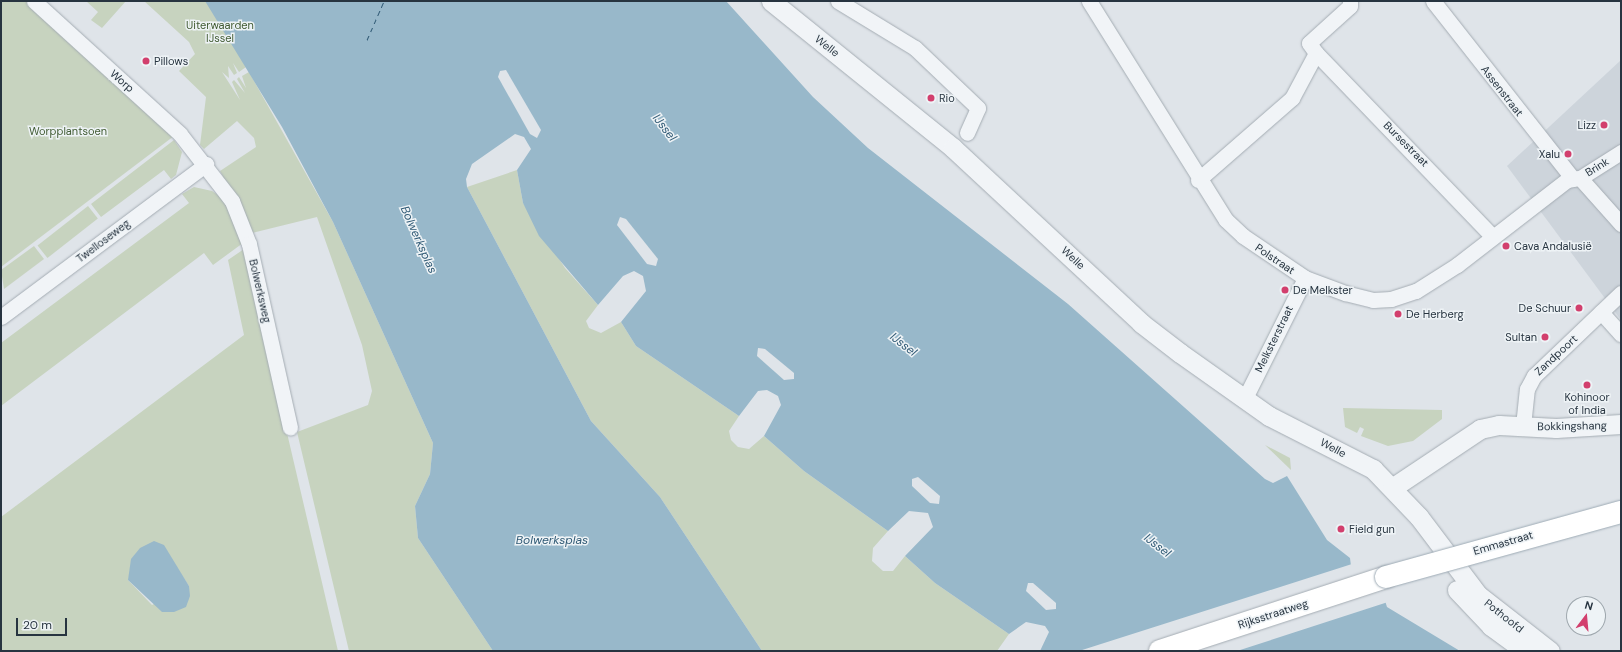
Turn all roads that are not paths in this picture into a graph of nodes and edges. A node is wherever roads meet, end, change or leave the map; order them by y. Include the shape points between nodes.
1 (34, 1) edge
2 (771, 1) edge
3 (838, 1) edge
4 (1089, 1) edge
5 (1350, 1) edge
6 (1433, 1) edge
7 (1316, 53) junction
8 (966, 133) dead end
9 (1621, 152) edge
10 (206, 164) junction
11 (1576, 179) junction
12 (1198, 180) junction
13 (1621, 224) edge
14 (1494, 237) junction
15 (1304, 278) junction
16 (1621, 293) edge
17 (1601, 312) junction
18 (1, 317) edge
19 (1621, 334) edge
20 (1244, 400) junction
21 (1621, 424) edge
22 (1523, 426) junction
23 (290, 427) dead end
24 (1392, 488) junction
25 (1621, 512) edge
26 (1386, 577) joint
27 (1456, 580) junction
28 (1160, 651) edge
29 (1525, 651) edge
30 (1550, 651) edge

1 - 10 street, Worp via 162,116
2 - 20 street, Welle via 953,148 1141,322
3 - 8 street via 916,48 978,108
4 - 12 street, Polstraat
5 - 7 street via 1350,6 1309,43
6 - 11 street, Assenstraat
7 - 12 street via 1292,98
7 - 14 street, Bursestraat
9 - 11 street, Brink
10 - 18 street, Twelloseweg
10 - 23 street, Bolwerksweg via 232,200 243,223
11 - 13 street, Assenstraat
11 - 14 street, Polstraat
12 - 15 street, Polstraat via 1242,236
14 - 15 street, Polstraat via 1423,287 1391,299 1345,293
15 - 20 street, Melksterstraat
16 - 17 street, Zandpoort
17 - 19 street
17 - 22 street, Zandpoort via 1534,376 1527,389
20 - 24 street, Welle via 1373,469
21 - 22 street, Bokkingshang
22 - 24 street via 1480,429
24 - 27 street, Welle via 1417,536
25 - 26 main road, Emmastraat, bridge
26 - 28 main road, Rijksstraatweg
27 - 29 street, Pothoofd via 1491,626
27 - 30 street, Pothoofd

